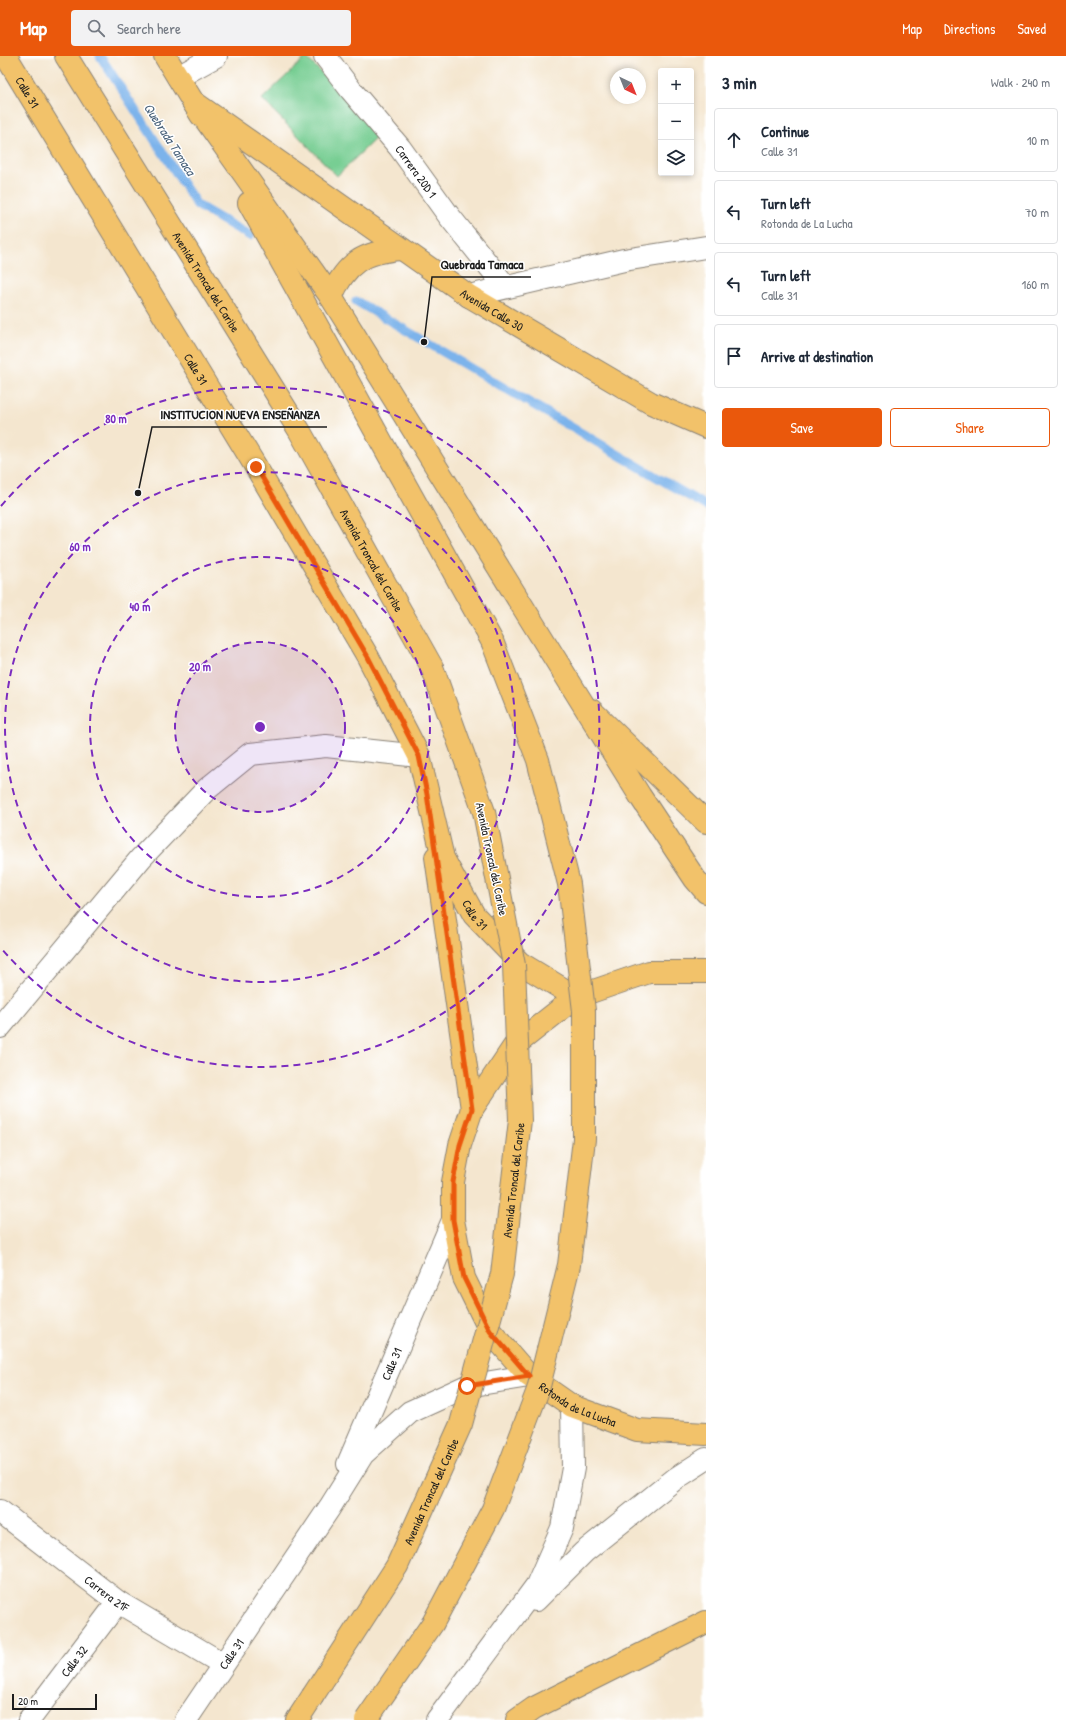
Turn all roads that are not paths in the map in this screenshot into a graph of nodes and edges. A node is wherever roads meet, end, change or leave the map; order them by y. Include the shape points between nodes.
1 (6, 56) edge
2 (66, 56) edge
3 (165, 56) edge
4 (216, 56) edge
5 (325, 56) edge
6 (178, 77) junction
7 (194, 102) junction
8 (706, 247) edge
9 (401, 249) junction
10 (506, 288) junction
11 (468, 296) junction
12 (331, 297) junction
13 (706, 427) edge
14 (583, 702) junction
15 (419, 756) junction
16 (427, 794) junction
17 (706, 822) edge
18 (706, 892) edge
19 (706, 972) edge
20 (576, 997) junction
21 (0, 1027) edge
22 (472, 1109) junction
23 (453, 1220) junction
24 (529, 1376) junction
25 (572, 1406) junction
26 (706, 1434) edge
27 (706, 1459) edge
28 (330, 1507) junction
29 (0, 1511) edge
30 (118, 1602) junction
31 (706, 1622) edge
32 (501, 1635) junction
33 (223, 1664) junction
34 (533, 1714) edge
35 (29, 1720) edge
36 (186, 1720) edge
37 (297, 1720) edge
38 (366, 1720) edge
39 (437, 1720) edge
40 (516, 1720) edge

1 - 15 main road, Calle 31 via 256,467 368,657
2 - 37 main road, Avenida Troncal del Caribe, bridge via 299,430 432,667 484,812 514,965 520,1120 502,1274 460,1424 397,1566
3 - 6 main road
4 - 6 street
5 - 10 street, Carrera 20D 1 via 400,148
6 - 7 main road
7 - 9 main road, Avenida Calle 30
7 - 12 main road
7 - 38 main road, bridge via 492,641 538,760 569,884 584,1011 583,1147 569,1265 538,1390 492,1509 433,1623
8 - 10 street via 624,260
9 - 11 main road, Avenida Calle 30
9 - 12 main road via 365,256 350,267 338,281
10 - 11 street
11 - 13 main road, Avenida Calle 30 via 651,403
12 - 14 main road
14 - 17 main road
14 - 18 main road via 640,796
15 - 16 main road, Calle 31
15 - 21 street via 326,746 250,754 207,788 141,858
16 - 20 main road, Calle 31 via 443,858 474,915 520,963
16 - 22 main road, Calle 31
19 - 20 main road, Rotonda de La Lucha via 649,972
20 - 22 main road, Rotonda de La Lucha via 515,1045
22 - 23 main road, Rotonda de La Lucha via 460,1145 453,1182
23 - 24 main road, Rotonda de La Lucha via 464,1278 477,1305 490,1331
23 - 28 street, Calle 31
24 - 25 main road, Rotonda de La Lucha
24 - 28 street, Calle 31 via 467,1386 410,1412 363,1454
25 - 26 main road, Rotonda de La Lucha via 637,1430
25 - 32 street via 573,1468 562,1528 537,1585
27 - 32 street via 675,1478 584,1552
28 - 33 street, Calle 31
29 - 30 street, Carrera 21F
30 - 33 street, Carrera 21F
30 - 35 street, Calle 32
31 - 34 main road
32 - 39 street
33 - 36 street, Calle 31
34 - 40 main road

